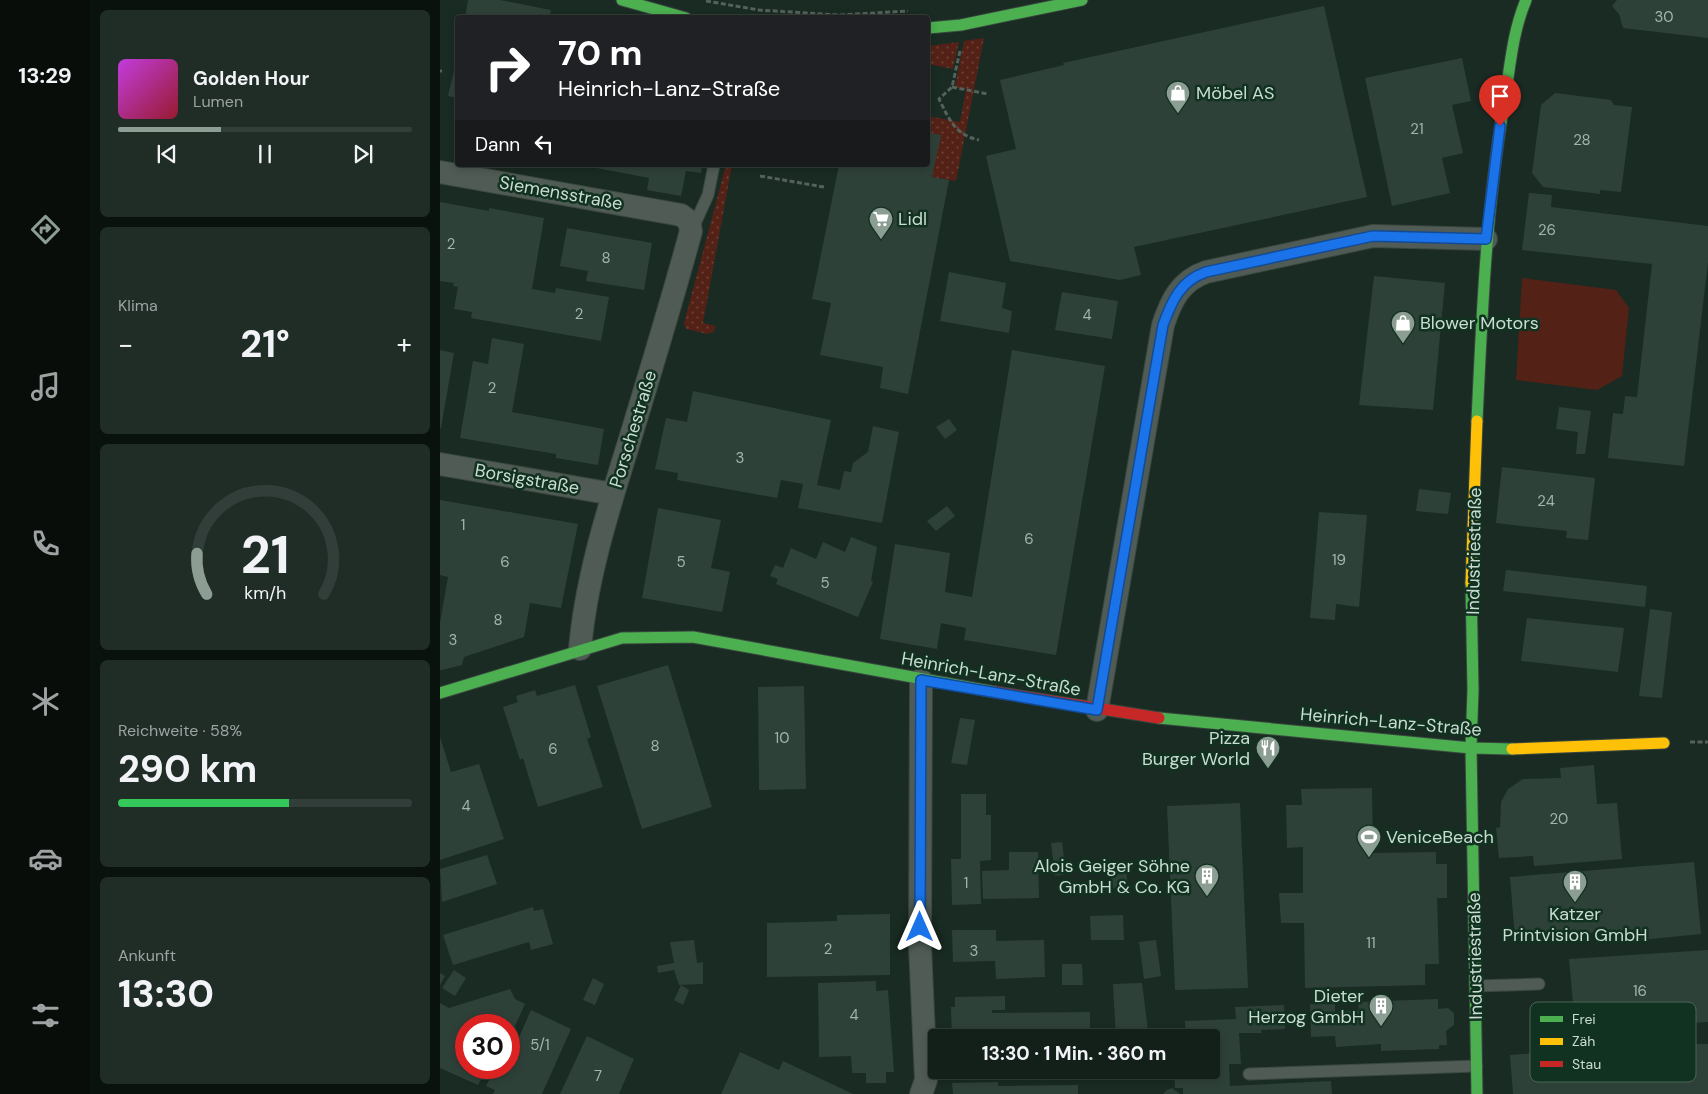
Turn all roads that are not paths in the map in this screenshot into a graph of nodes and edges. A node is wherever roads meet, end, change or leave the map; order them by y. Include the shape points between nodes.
1 (622, 0) edge
2 (1082, 0) edge
3 (1522, 4) edge
4 (675, 15) edge
5 (930, 28) edge
6 (714, 167) edge
7 (440, 172) edge
8 (686, 223) junction
9 (1486, 239) junction
10 (440, 464) edge
11 (614, 494) junction
12 (580, 649) junction
13 (921, 680) junction
14 (440, 693) edge
15 (1097, 710) junction
16 (1664, 743) dead end
17 (1471, 748) junction
18 (1539, 984) dead end
19 (1476, 986) junction
20 (1477, 1066) junction
21 (1249, 1074) dead end
22 (922, 1094) edge
23 (1477, 1094) edge

1 - 4 street
2 - 5 street via 961,25
3 - 9 street, Industriestraße via 1494,164
6 - 8 lane via 708,196
7 - 8 street, Siemensstraße
8 - 11 street, Porschestraße
9 - 15 street via 1373,236 1206,272 1193,276 1178,292 1163,325
9 - 17 street, Industriestraße via 1471,556
10 - 11 street, Borsigstraße
11 - 12 street, Porschestraße via 583,612
12 - 13 street, Heinrich-Lanz-Straße via 622,638 693,637
12 - 14 street, Heinrich-Lanz-Straße
13 - 15 street, Heinrich-Lanz-Straße
13 - 22 street via 920,946 926,1080
15 - 17 street, Heinrich-Lanz-Straße
16 - 17 street, Heinrich-Lanz-Straße via 1534,750
17 - 19 street, Industriestraße
18 - 19 lane
19 - 20 street, Industriestraße
20 - 21 lane
20 - 23 street, Industriestraße

